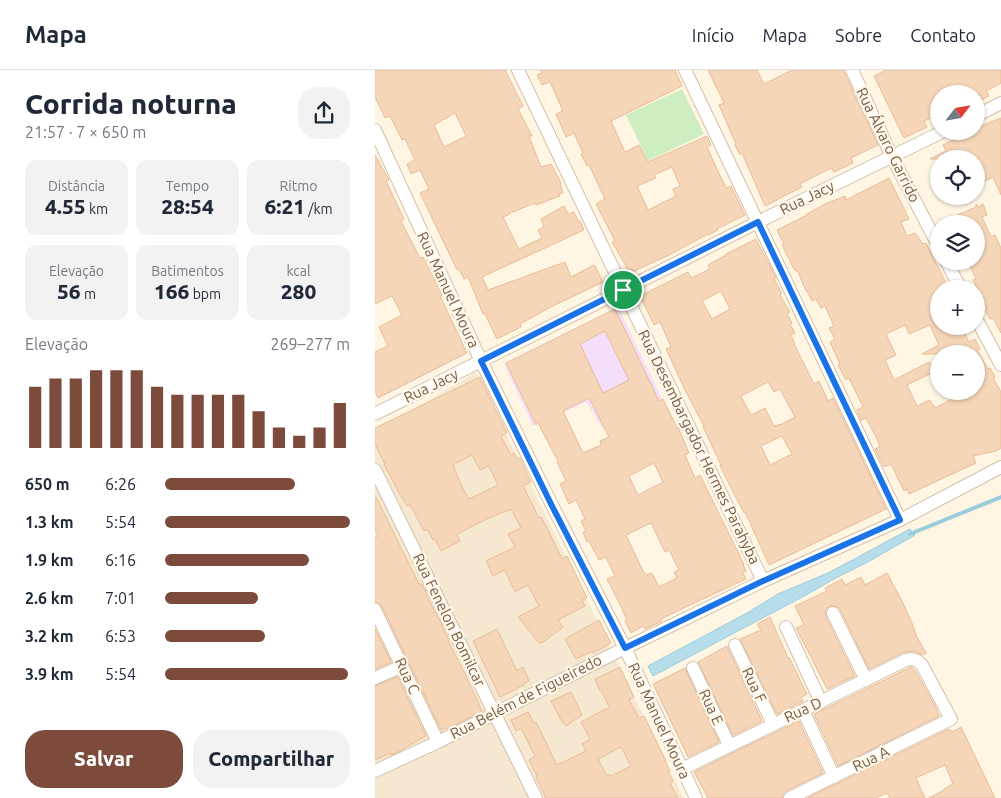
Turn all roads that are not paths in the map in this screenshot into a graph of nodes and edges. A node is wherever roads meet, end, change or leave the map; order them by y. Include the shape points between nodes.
1 (519, 70) edge
2 (685, 70) edge
3 (852, 70) edge
4 (1001, 103) edge
5 (985, 111) edge
6 (375, 130) edge
7 (930, 138) edge
8 (892, 157) junction
9 (758, 222) junction
10 (930, 230) edge
11 (623, 290) junction
12 (985, 335) edge
13 (481, 361) junction
14 (1001, 365) edge
15 (375, 414) edge
16 (1001, 467) edge
17 (375, 470) edge
18 (900, 520) junction
19 (763, 581) junction
20 (375, 610) edge
21 (833, 614) dead end
22 (786, 627) dead end
23 (735, 645) dead end
24 (625, 648) junction
25 (402, 666) junction
26 (693, 668) dead end
27 (375, 678) edge
28 (866, 680) junction
29 (821, 702) junction
30 (803, 710) junction
31 (495, 713) junction
32 (951, 719) joint
33 (773, 724) junction
34 (437, 742) junction
35 (729, 745) junction
36 (682, 769) junction
37 (375, 771) edge
38 (834, 777) junction
39 (536, 798) edge
40 (696, 798) edge
41 (790, 798) edge

1 - 11 street, Rua Desembargador Hermes Parahyba
2 - 9 street
3 - 8 street, Rua Álvaro Garrido
4 - 5 street
6 - 13 street, Rua Manuel Moura
7 - 8 street, Rua Jacy
8 - 9 street, Rua Jacy
8 - 10 street, Rua Álvaro Garrido
9 - 11 street, Rua Jacy
9 - 18 street
11 - 13 street, Rua Jacy
11 - 19 street, Rua Desembargador Hermes Parahyba
12 - 14 street
13 - 15 street, Rua Jacy
13 - 24 street, Rua Manuel Moura
16 - 18 street, Rua Belém de Figueiredo
17 - 31 street, Rua Fenelon Bomilcar
18 - 19 street, Rua Belém de Figueiredo
19 - 24 street, Rua Belém de Figueiredo
20 - 25 street, Rua C
21 - 28 street
22 - 29 street
23 - 33 street, Rua F
24 - 31 street, Rua Belém de Figueiredo
24 - 36 street, Rua Manuel Moura
25 - 27 street
25 - 34 street, Rua C
26 - 35 street, Rua E
28 - 29 street, Rua D
28 - 32 street, Rua D via 906,660 917,660
29 - 30 street, Rua D
30 - 33 street, Rua D
30 - 38 street
31 - 34 street, Rua Belém de Figueiredo
31 - 39 street, Rua Fenelon Bomilcar
32 - 38 street, Rua A
33 - 35 street, Rua D
34 - 37 street, Rua Belém de Figueiredo
35 - 36 street, Rua D
36 - 40 street, Rua Manuel Moura
38 - 41 street, Rua A

